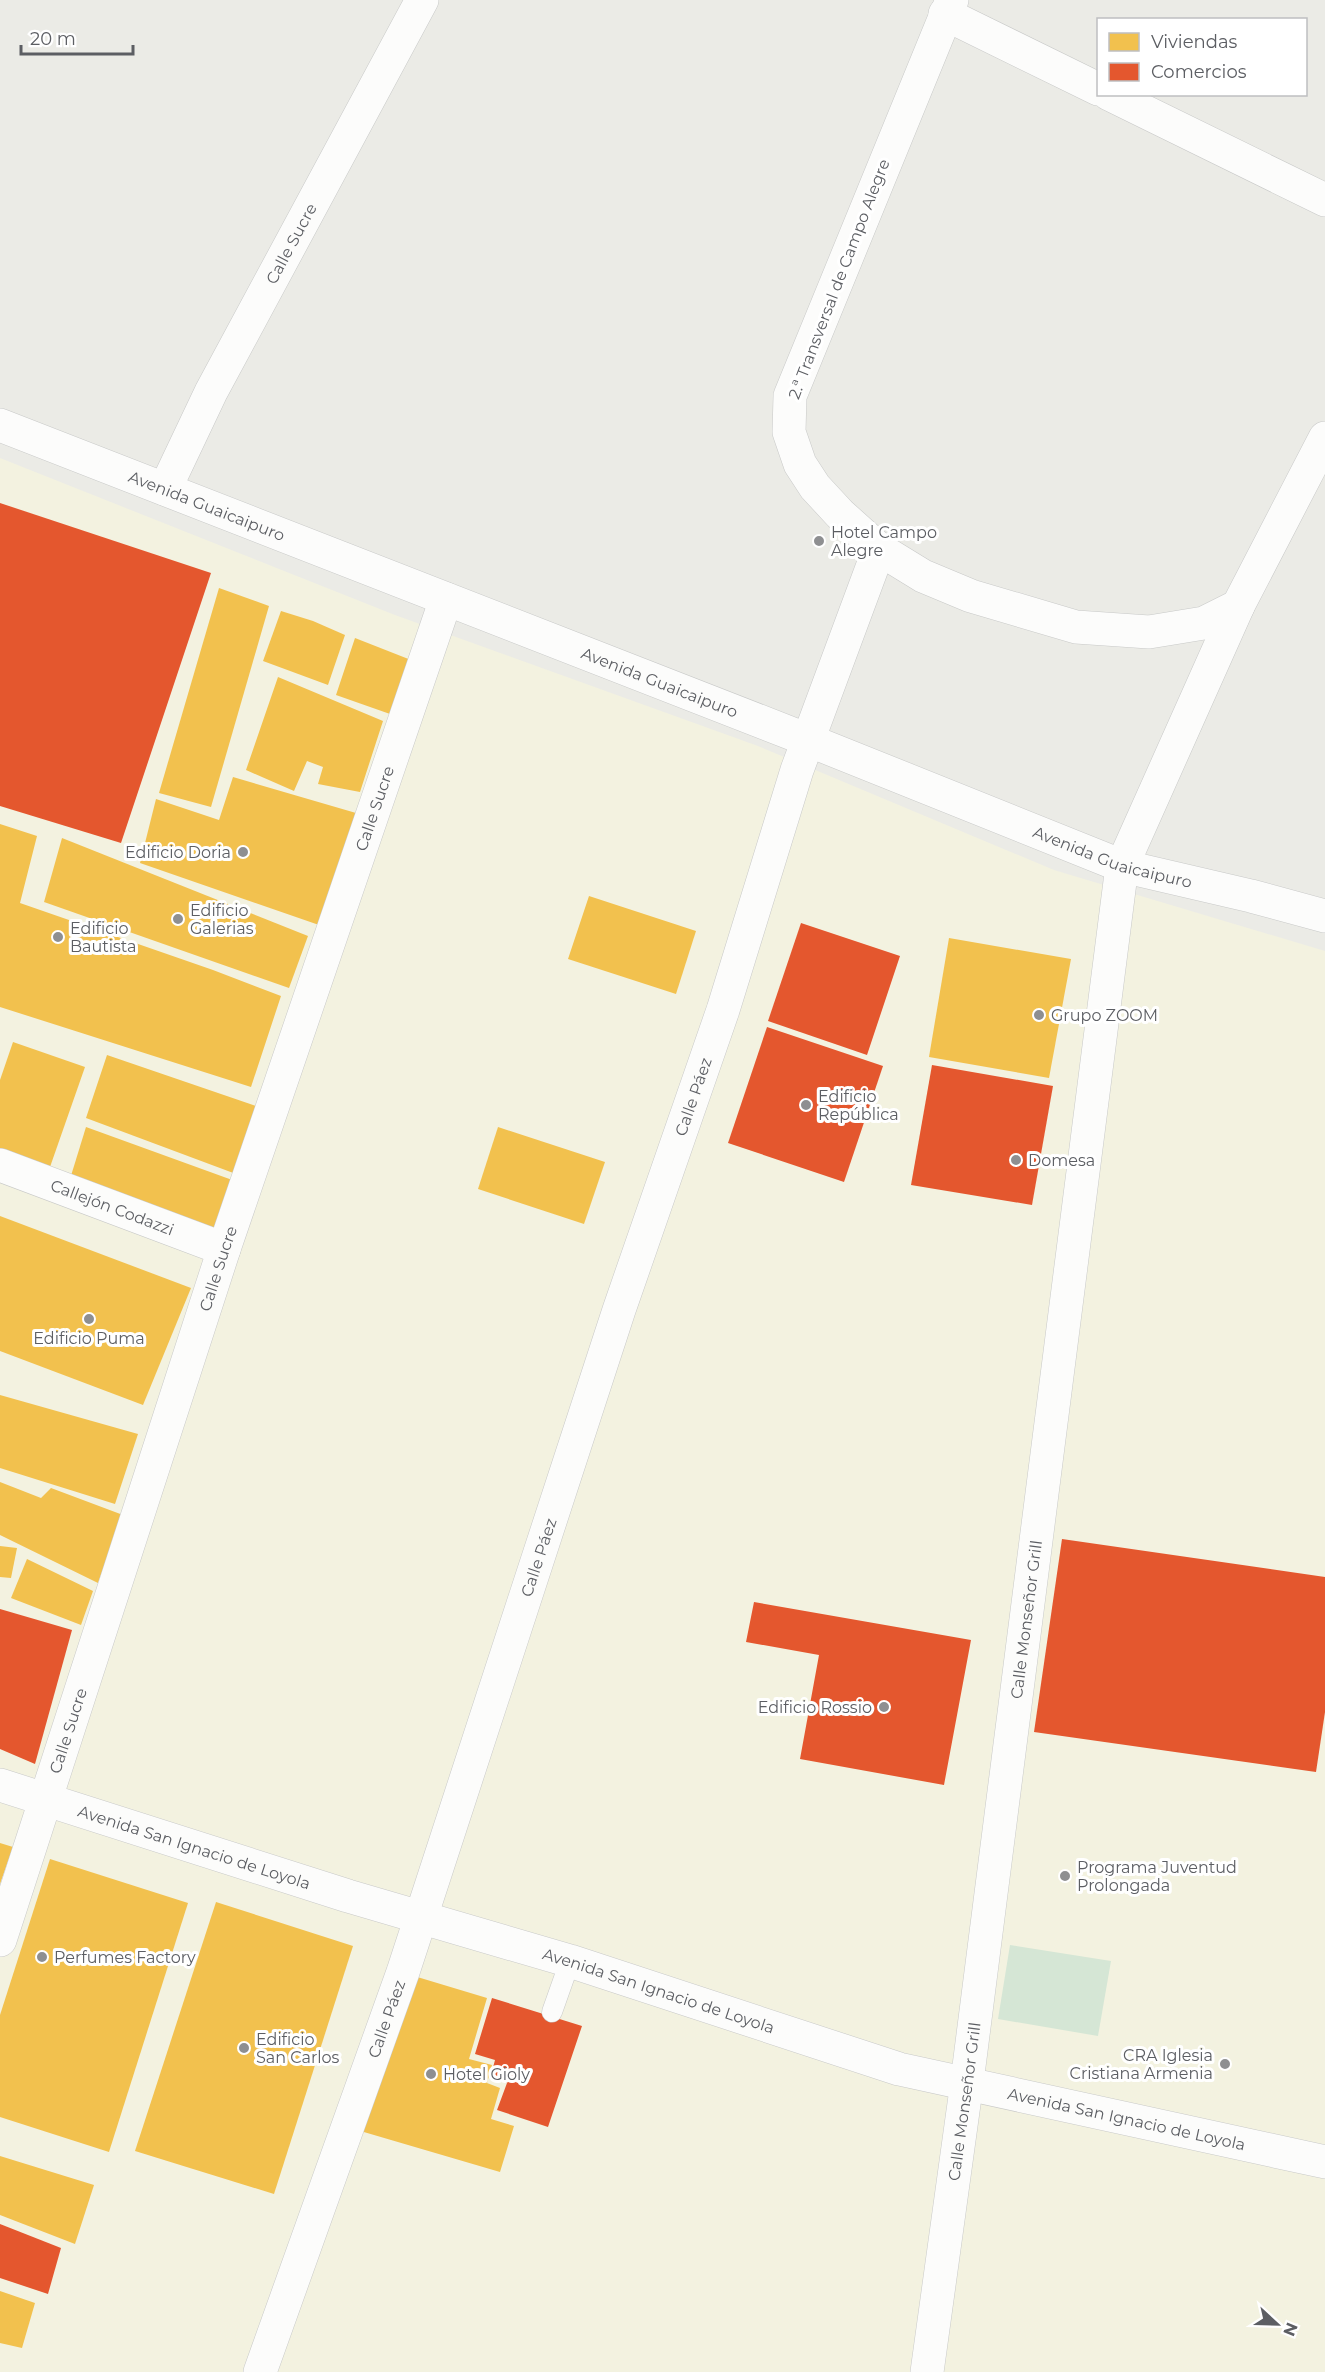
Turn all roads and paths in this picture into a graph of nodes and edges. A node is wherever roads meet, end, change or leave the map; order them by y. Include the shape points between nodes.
1 (422, 0) edge
2 (948, 7) edge
3 (1097, 88) edge
4 (1113, 96) edge
5 (1325, 200) edge
6 (0, 425) edge
7 (1325, 438) edge
8 (165, 489) junction
9 (879, 549) junction
10 (446, 599) junction
11 (1238, 606) junction
12 (808, 740) junction
13 (1122, 866) junction
14 (1325, 916) edge
15 (0, 1165) edge
16 (224, 1249) junction
17 (0, 1785) edge
18 (46, 1799) junction
19 (420, 1918) junction
20 (0, 1940) edge
21 (570, 1961) junction
22 (552, 2012) dead end
23 (967, 2082) junction
24 (1325, 2162) edge
25 (260, 2372) edge
26 (927, 2372) edge

1 - 8 street, Calle Sucre via 212,392
2 - 3 street
2 - 9 street, 2.ª Transversal de Campo Alegre via 790,396 789,432 800,464 840,514
4 - 5 street
6 - 8 street, Avenida Guaicaipuro
7 - 11 street, Calle Monseñor Grill
8 - 10 street, Avenida Guaicaipuro
9 - 11 street, 2.ª Transversal de Campo Alegre via 923,576 961,592 1076,627 1149,632 1204,623
9 - 12 street
10 - 12 street, Avenida Guaicaipuro
10 - 16 street, Calle Sucre
11 - 13 street, Calle Monseñor Grill
12 - 13 street, Avenida Guaicaipuro
12 - 19 street, Calle Páez via 723,1010 619,1310
13 - 14 street, Avenida Guaicaipuro
13 - 23 street, Calle Monseñor Grill
15 - 16 street, Callejón Codazzi
16 - 18 street, Calle Sucre
17 - 18 street, Avenida San Ignacio de Loyola
18 - 19 street, Avenida San Ignacio de Loyola
18 - 20 street, Calle Sucre
19 - 21 street, Avenida San Ignacio de Loyola
19 - 25 street, Calle Páez
21 - 22 lane
21 - 23 street, Avenida San Ignacio de Loyola via 899,2069
23 - 24 street, Avenida San Ignacio de Loyola
23 - 26 street, Calle Monseñor Grill

